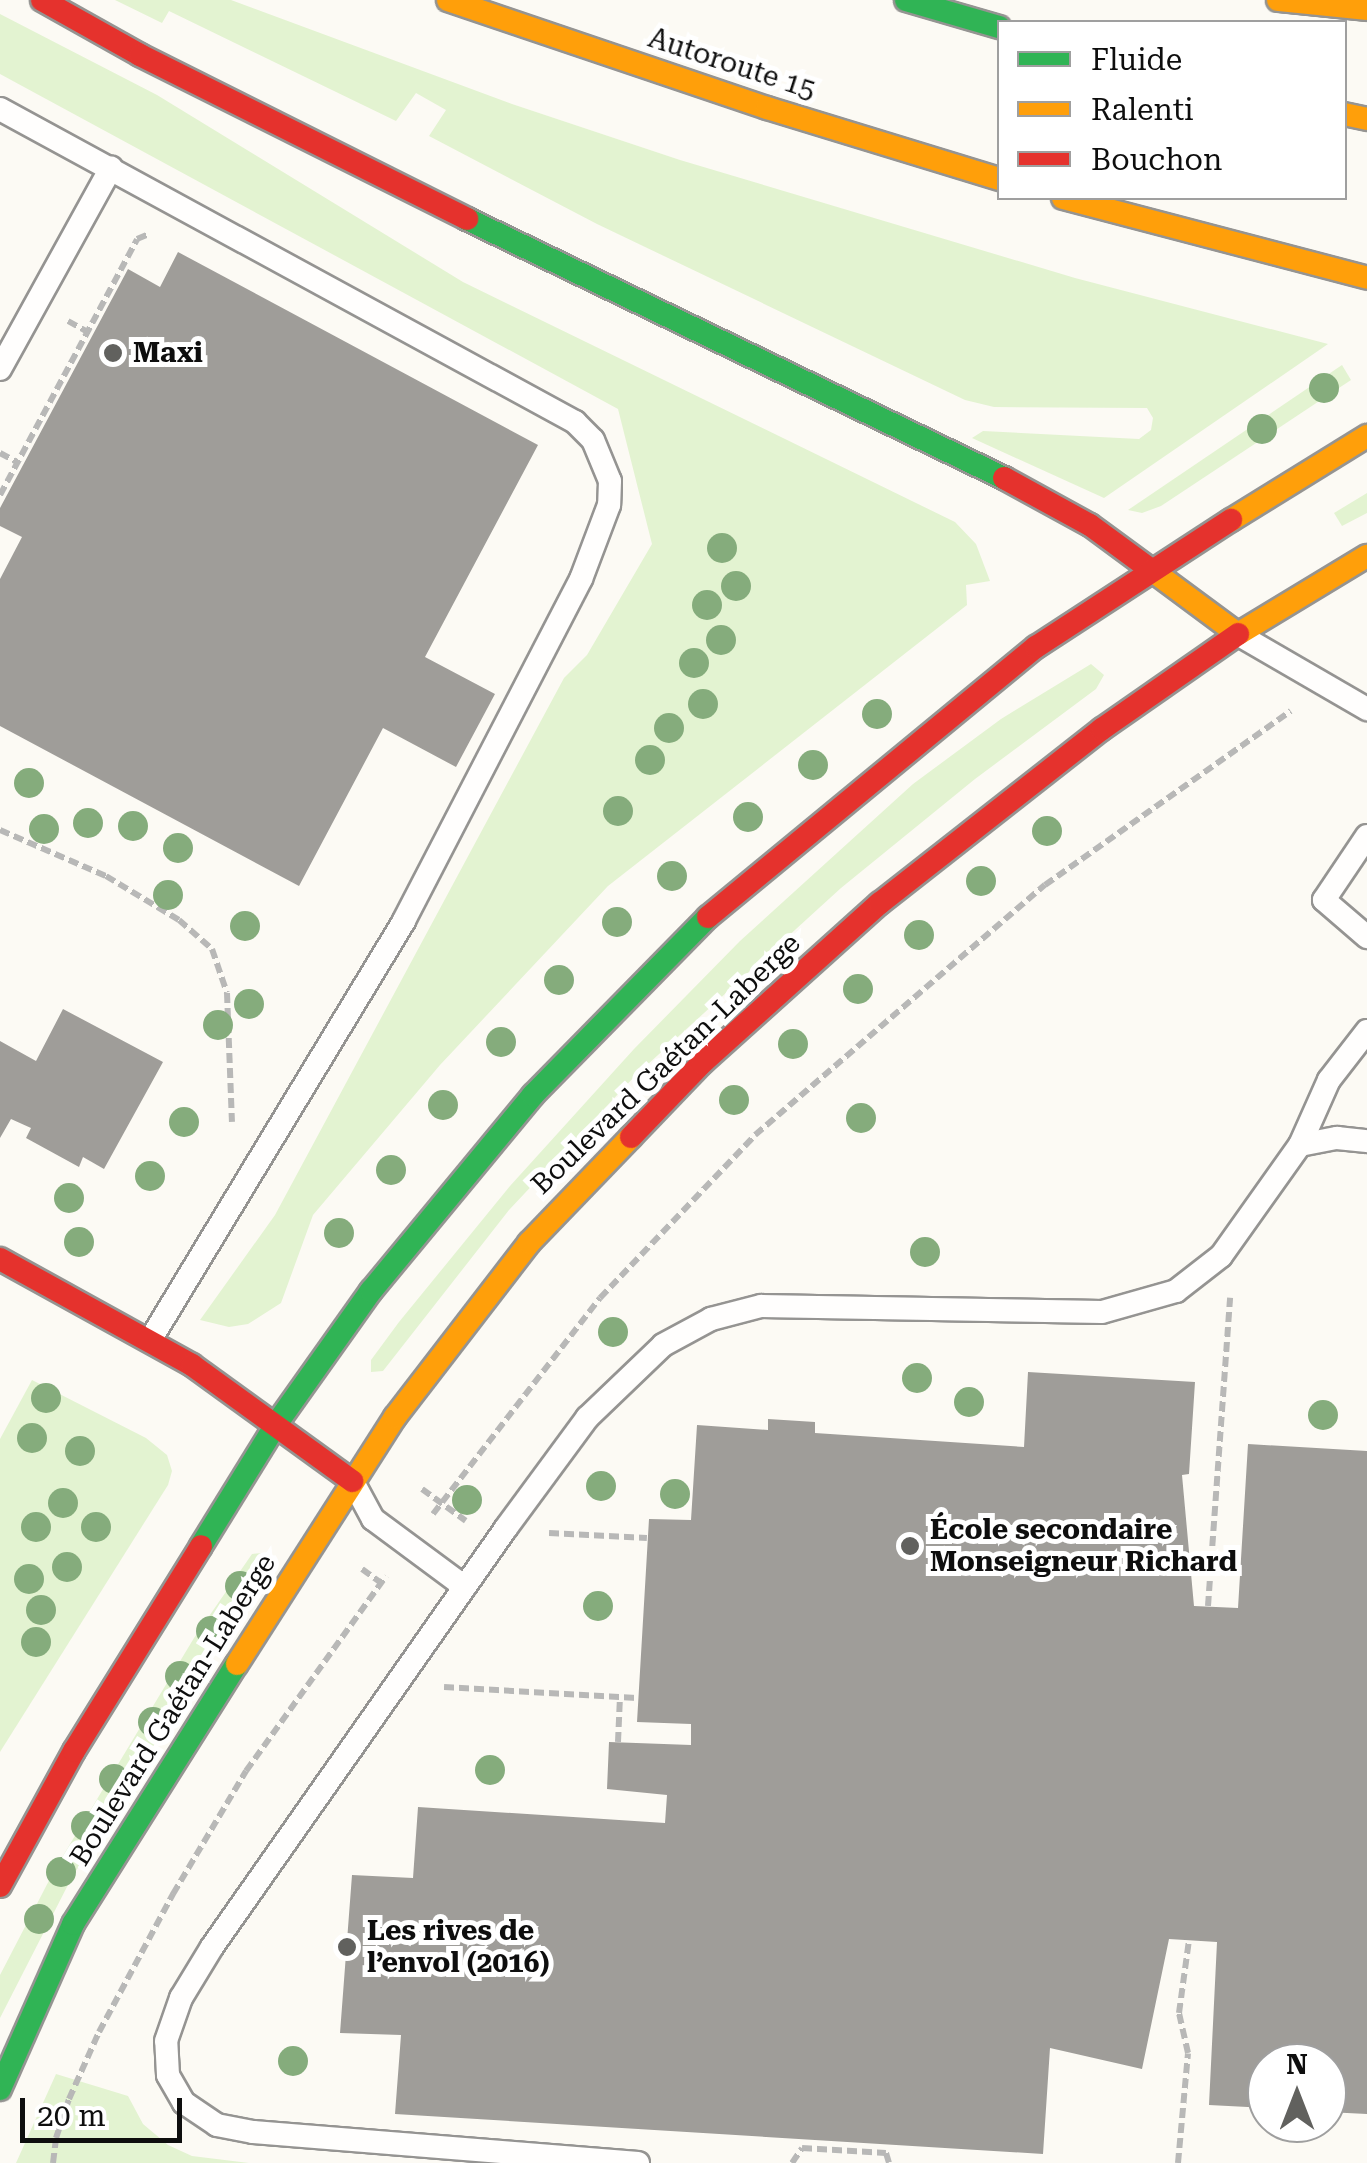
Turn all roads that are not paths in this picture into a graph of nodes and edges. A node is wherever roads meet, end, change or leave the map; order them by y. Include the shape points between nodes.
1 (42, 0) edge
2 (448, 0) edge
3 (906, 0) edge
4 (1278, 0) edge
5 (1367, 9) edge
6 (997, 26) edge
7 (0, 109) edge
8 (110, 168) junction
9 (997, 178) edge
10 (1071, 200) edge
11 (1365, 277) edge
12 (0, 369) edge
13 (1367, 436) edge
14 (1367, 556) edge
15 (1150, 569) junction
16 (1238, 634) junction
17 (1367, 709) edge
18 (1367, 836) edge
19 (1367, 938) edge
20 (1367, 1031) edge
21 (1367, 1140) edge
22 (1300, 1145) junction
23 (0, 1260) edge
24 (150, 1341) junction
25 (275, 1426) junction
26 (352, 1481) junction
27 (465, 1587) junction
28 (0, 1886) edge
29 (0, 2089) edge
30 (638, 2163) edge

1 - 15 main road via 499,235 1033,492
2 - 9 main road, Autoroute 15
3 - 6 main road
4 - 5 main road
7 - 8 lane
8 - 12 lane
8 - 24 lane via 575,422 593,440 610,481 609,505 582,579 404,920
10 - 11 main road
13 - 15 main road
14 - 16 main road, Boulevard Gaétan-Laberge
15 - 16 main road
15 - 25 main road via 953,712 708,917 473,1163
16 - 17 lane
16 - 26 main road, Boulevard Gaétan-Laberge via 948,848 702,1063 529,1242
18 - 19 lane via 1324,900
20 - 22 lane via 1329,1080
21 - 22 lane
22 - 27 lane via 1221,1256 1176,1291 1102,1312 761,1306 711,1319 623,1378
23 - 24 main road
24 - 25 main road
25 - 26 main road
25 - 28 main road via 101,1707
26 - 27 lane via 373,1518
26 - 29 main road, Boulevard Gaétan-Laberge via 73,1924
27 - 30 lane via 181,1998 166,2041 168,2075 184,2103 216,2125 253,2132

